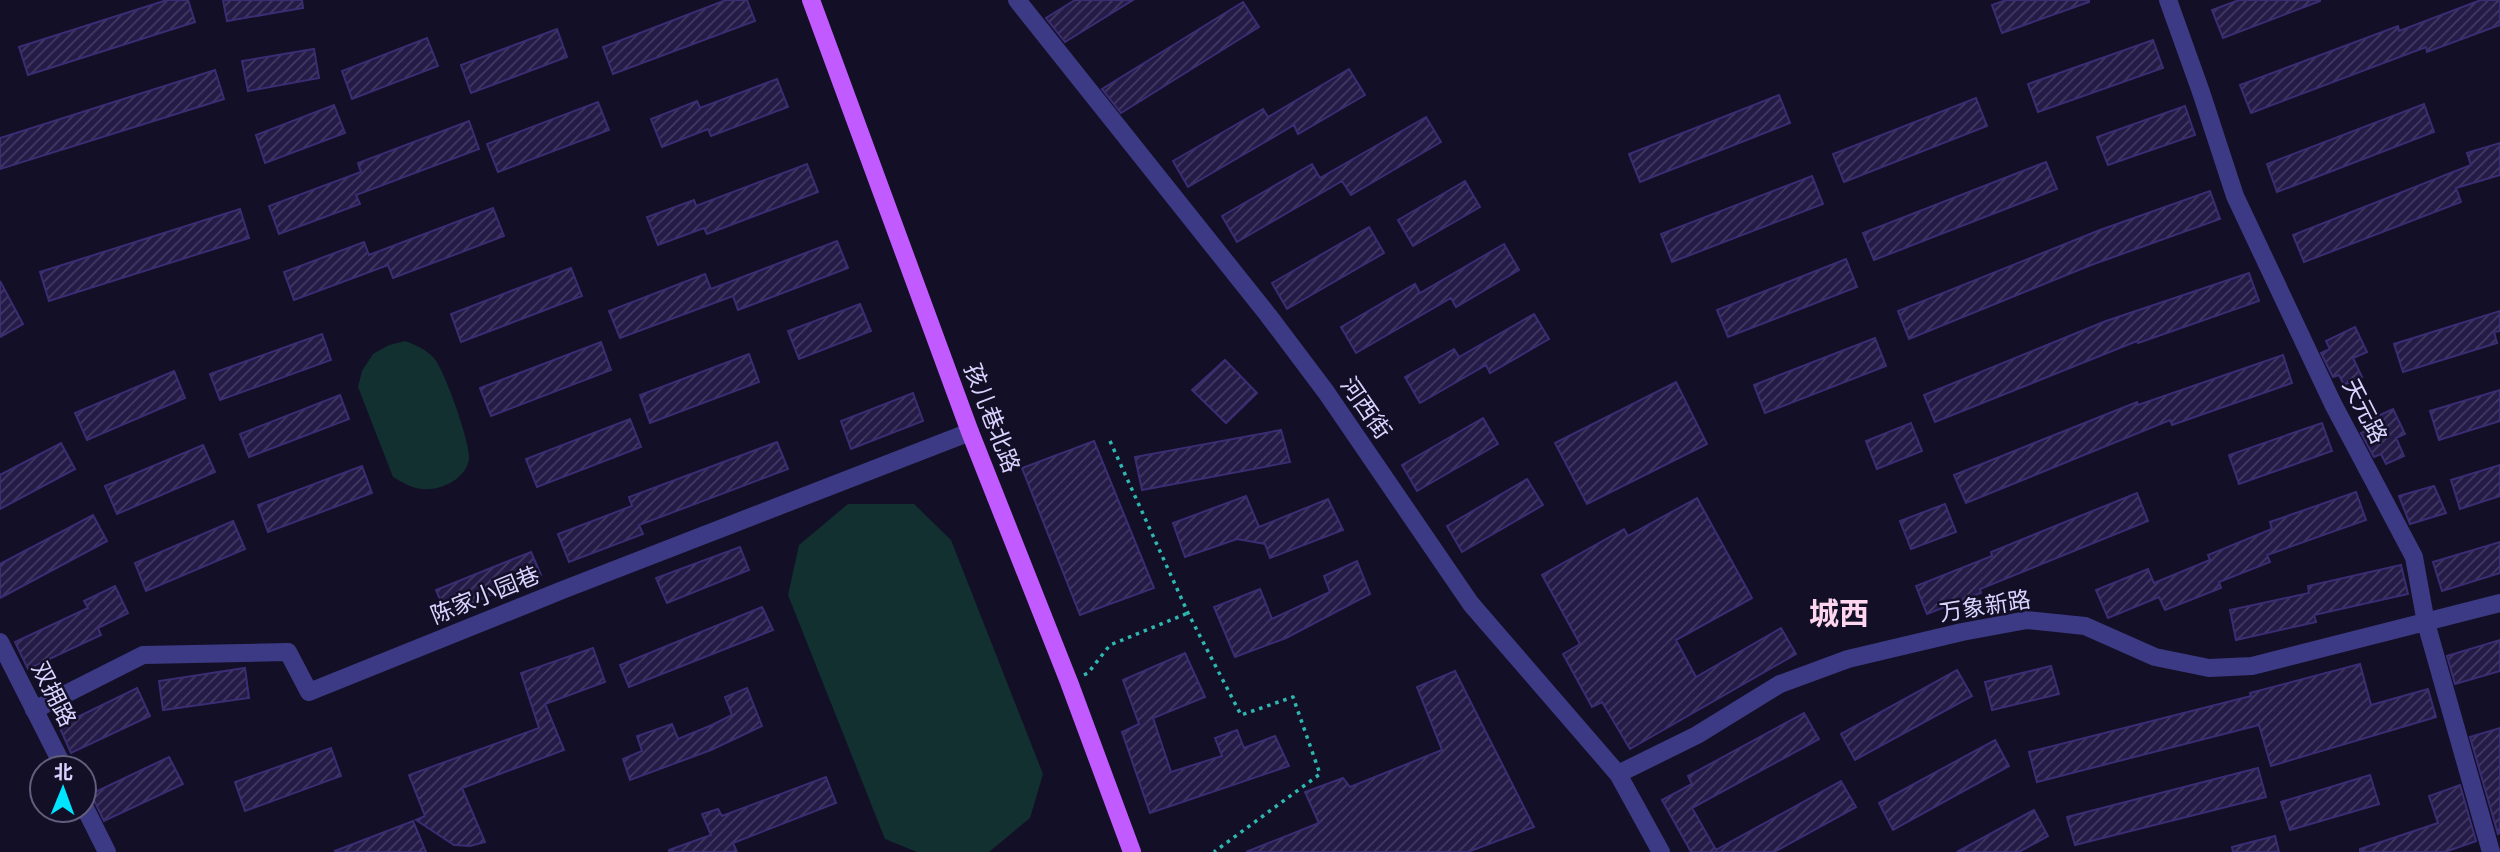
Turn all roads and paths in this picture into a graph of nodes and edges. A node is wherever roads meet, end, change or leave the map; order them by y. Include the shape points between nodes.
1 (811, 0) edge
2 (1017, 0) edge
3 (2171, 1) edge
4 (970, 432) junction
5 (1110, 440) dead end
6 (2500, 603) edge
7 (1188, 613) junction
8 (2426, 622) junction
9 (0, 642) edge
10 (1069, 682) junction
11 (34, 710) junction
12 (57, 754) edge
13 (1618, 774) junction
14 (93, 824) edge
15 (107, 852) edge
16 (1132, 852) edge
17 (1214, 852) edge
18 (1661, 852) edge
19 (2491, 852) edge

1 - 4 main road, 孩儿巷北路
2 - 13 street, 河西街 via 1269,315 1471,604
3 - 8 street, 天元路 via 2235,196 2333,404 2414,557
4 - 10 main road, 孩儿巷北路
4 - 11 street, 陈家小园巷 via 309,692 288,652 143,655
5 - 7 path
6 - 8 street, 万象新路
7 - 10 path via 1110,645 1088,673
7 - 17 path via 1241,715 1293,697 1320,774
8 - 13 street, 万象新路 via 2252,666 2209,668 2155,657 2085,626 2027,620 1962,632 1849,659 1780,684 1697,735
8 - 19 street, 天元路
9 - 11 street, 双拥路
10 - 16 main road, 孩儿巷北路
11 - 12 street, 双拥路
13 - 18 street, 河西街
14 - 15 street

